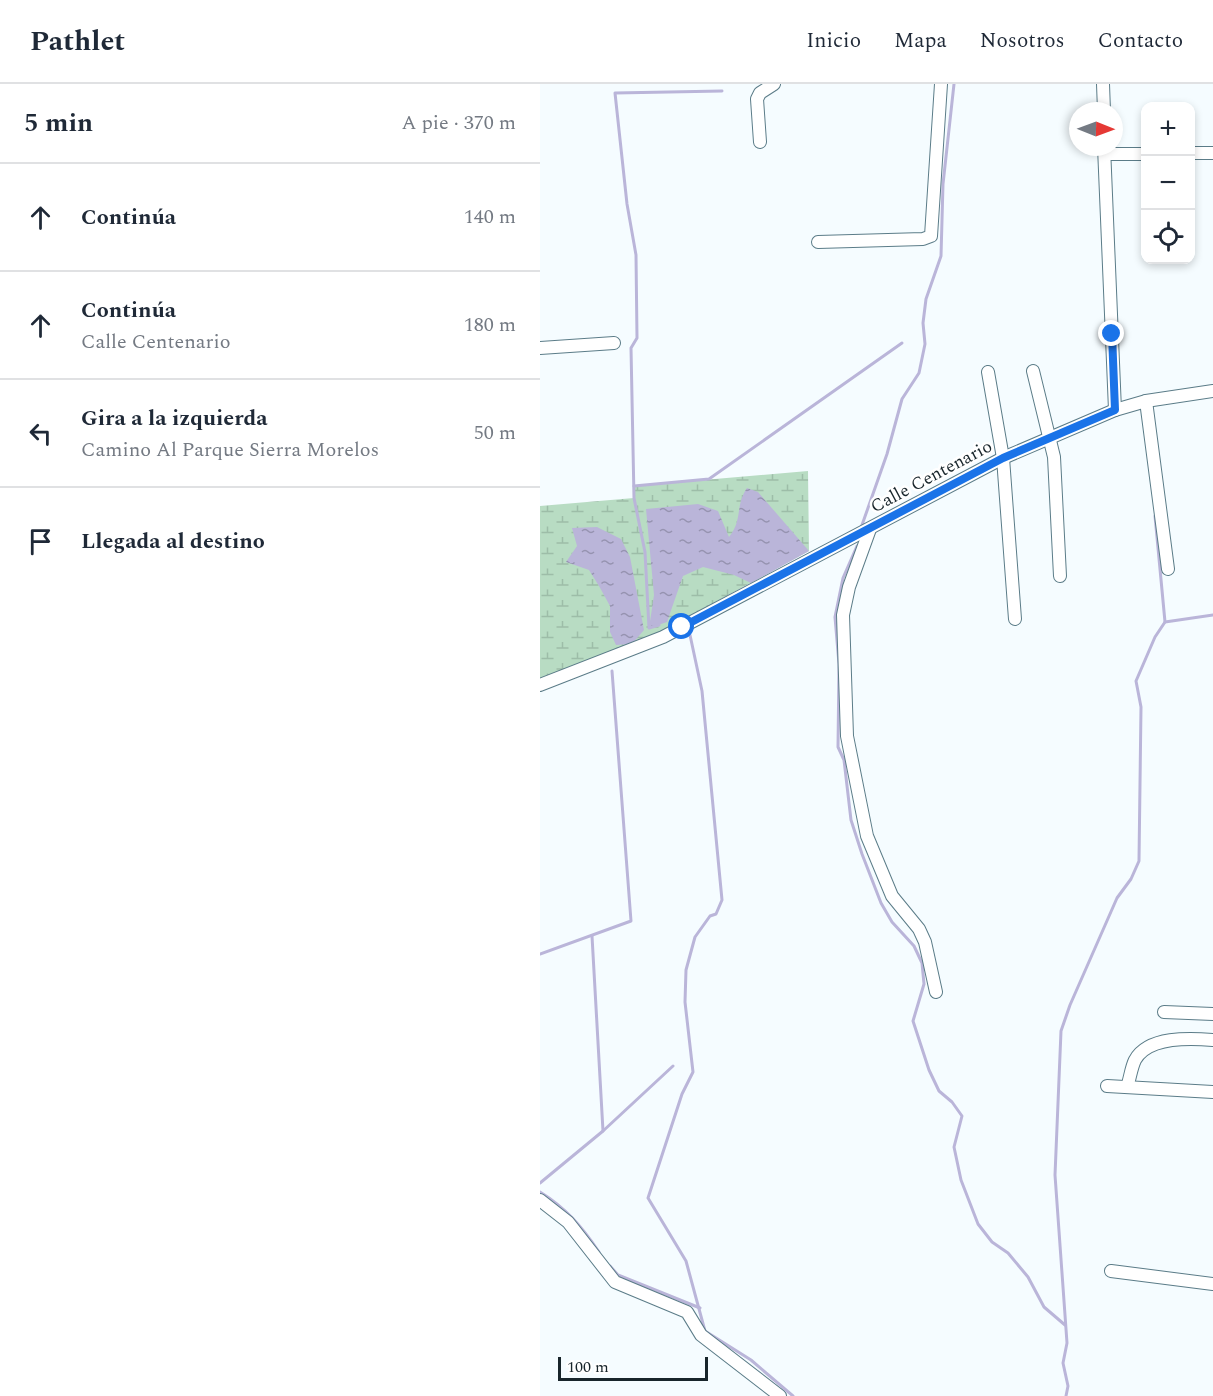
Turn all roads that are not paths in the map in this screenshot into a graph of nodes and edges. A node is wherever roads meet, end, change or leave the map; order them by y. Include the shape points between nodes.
1 (774, 84) edge
2 (941, 84) edge
3 (1103, 84) edge
4 (1104, 102) edge
5 (760, 142) dead end
6 (1123, 152) edge
7 (1195, 153) edge
8 (1213, 153) edge
9 (1141, 154) edge
10 (1105, 156) edge
11 (818, 242) dead end
12 (614, 343) dead end
13 (540, 348) edge
14 (1033, 371) dead end
15 (988, 372) dead end
16 (1213, 392) edge
17 (1146, 401) junction
18 (1115, 410) junction
19 (1049, 438) junction
20 (1003, 458) junction
21 (870, 529) junction
22 (1168, 569) dead end
23 (1060, 576) dead end
24 (1015, 619) dead end
25 (540, 685) edge
26 (936, 992) dead end
27 (1164, 1012) dead end
28 (1213, 1014) edge
29 (1213, 1040) edge
30 (1107, 1086) dead end
31 (1127, 1087) junction
32 (1213, 1092) edge
33 (540, 1200) edge
34 (1112, 1271) dead end
35 (1213, 1284) edge
36 (780, 1396) edge

1 - 5 street via 757,99
2 - 11 street via 932,236
3 - 4 street
6 - 9 street
7 - 8 street
10 - 18 street
12 - 13 street
14 - 19 street
15 - 20 street
16 - 17 street, Calle Centenario
17 - 18 street, Calle Centenario
17 - 22 street
18 - 19 street, Calle Centenario
19 - 20 street, Calle Centenario
19 - 23 street via 1054,457
20 - 21 street, Calle Centenario
20 - 24 street
21 - 25 street, Calle Centenario via 663,637
21 - 26 street via 843,615 847,736 867,836 892,896 923,936
27 - 28 street
29 - 31 street via 1186,1037 1156,1043 1135,1058
30 - 31 street
31 - 32 street
33 - 36 street via 568,1222 615,1282 687,1312 700,1335
34 - 35 street

